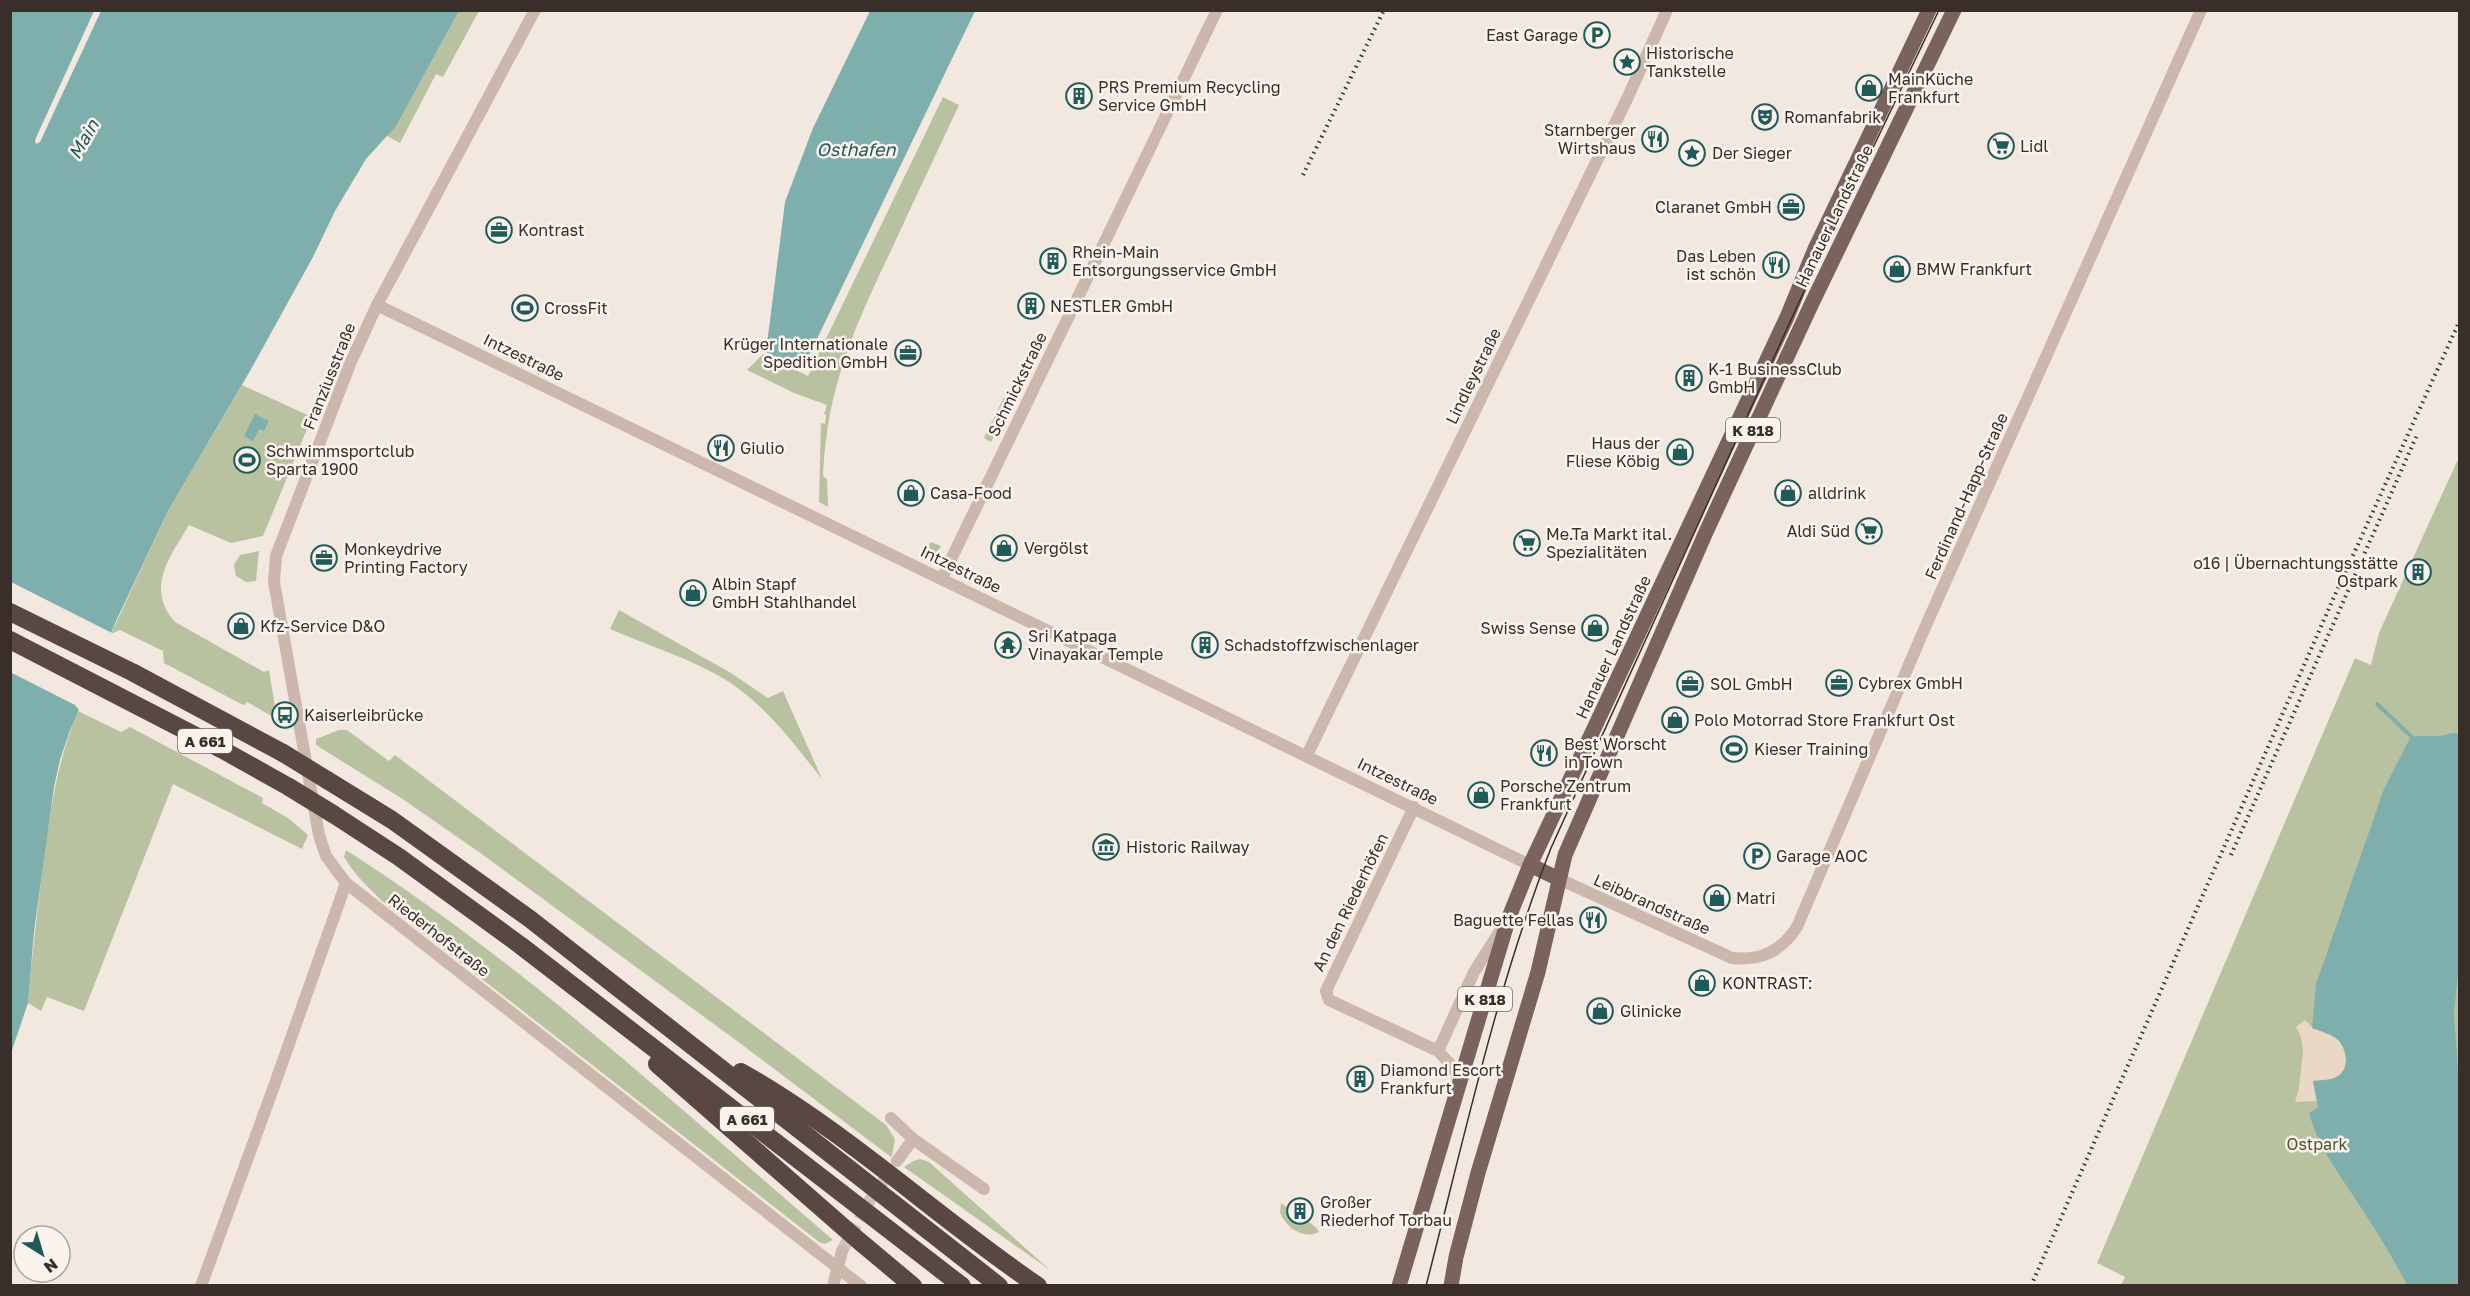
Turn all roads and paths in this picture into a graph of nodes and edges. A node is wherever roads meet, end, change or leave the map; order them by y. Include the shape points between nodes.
1 (535, 10) edge
2 (1217, 10) edge
3 (1667, 10) edge
4 (1929, 10) edge
5 (1954, 10) edge
6 (2201, 10) edge
7 (377, 305) junction
8 (942, 578) junction
9 (10, 612) edge
10 (10, 640) edge
11 (1307, 755) junction
12 (1414, 807) junction
13 (1530, 865) junction
14 (1559, 879) junction
15 (346, 883) junction
16 (1509, 917) junction
17 (1732, 958) joint
18 (584, 995) junction
19 (691, 1043) junction
20 (1438, 1051) junction
21 (1461, 1082) junction
22 (891, 1118) dead end
23 (913, 1139) junction
24 (897, 1161) tunnel mouth
25 (984, 1189) dead end
26 (842, 1251) tunnel mouth
27 (836, 1267) junction
28 (201, 1286) edge
29 (833, 1286) edge
30 (861, 1286) edge
31 (913, 1286) edge
32 (963, 1286) edge
33 (999, 1286) edge
34 (1038, 1286) edge
35 (1399, 1286) edge
36 (1451, 1286) edge

1 - 7 street, Franziusstraße
2 - 8 street, Schmickstraße
3 - 11 street, Lindleystraße
4 - 13 main road, Hanauer Landstraße / K 818
5 - 14 main road, Hanauer Landstraße / K 818 via 1706,532 1565,855
6 - 17 street, Ferdinand-Happ-Straße via 1928,621 1797,927 1788,941 1770,954
7 - 8 street, Intzestraße
7 - 15 street, Franziusstraße via 280,542 274,568 319,835 326,856
8 - 11 street, Intzestraße
9 - 19 highway, A 661, bridge via 283,753 392,820
10 - 18 highway, A 661, bridge via 333,814 459,900
11 - 12 street, Intzestraße
12 - 13 street, Intzestraße
12 - 20 street, An den Riederhöfen via 1326,997
13 - 14 main road
13 - 16 main road, Hanauer Landstraße / K 818
14 - 17 street, Leibbrandstraße
14 - 36 main road, Hanauer Landstraße / K 818 via 1538,972 1478,1173
15 - 27 street, Riederhofstraße
15 - 28 street
16 - 20 street via 1474,972
16 - 21 main road, Hanauer Landstraße / K 818
18 - 31 highway via 648,1057
18 - 32 highway, A 661
19 - 33 highway, A 661
19 - 34 highway via 777,1092
20 - 21 street, An den Riederhöfen
21 - 35 main road, Hanauer Landstraße / K 818
22 - 23 street
23 - 24 street
23 - 25 street
26 - 27 street
27 - 29 street
27 - 30 street, Riederhofstraße

